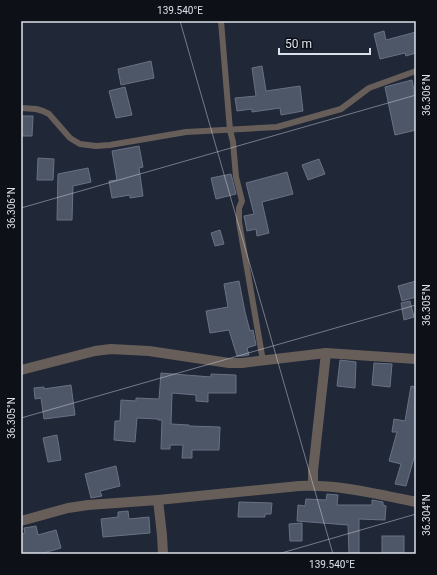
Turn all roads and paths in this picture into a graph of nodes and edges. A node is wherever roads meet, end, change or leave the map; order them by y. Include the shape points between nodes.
1 (221, 21) edge
2 (416, 71) edge
3 (21, 108) edge
4 (230, 130) junction
5 (326, 353) junction
6 (416, 359) edge
7 (262, 361) junction
8 (21, 370) edge
9 (313, 485) junction
10 (158, 500) junction
11 (416, 502) edge
12 (21, 521) edge
13 (163, 554) edge

1 - 4 lane
2 - 4 lane via 369,88 341,109 277,127
3 - 4 lane via 36,109 49,114 70,138 80,144 96,146 186,132
4 - 7 lane via 242,201 239,222
5 - 6 street
5 - 7 street
5 - 9 street
7 - 8 street via 229,363 149,351 111,349
9 - 10 street
9 - 11 street via 338,487
10 - 12 street via 88,504
10 - 13 street

